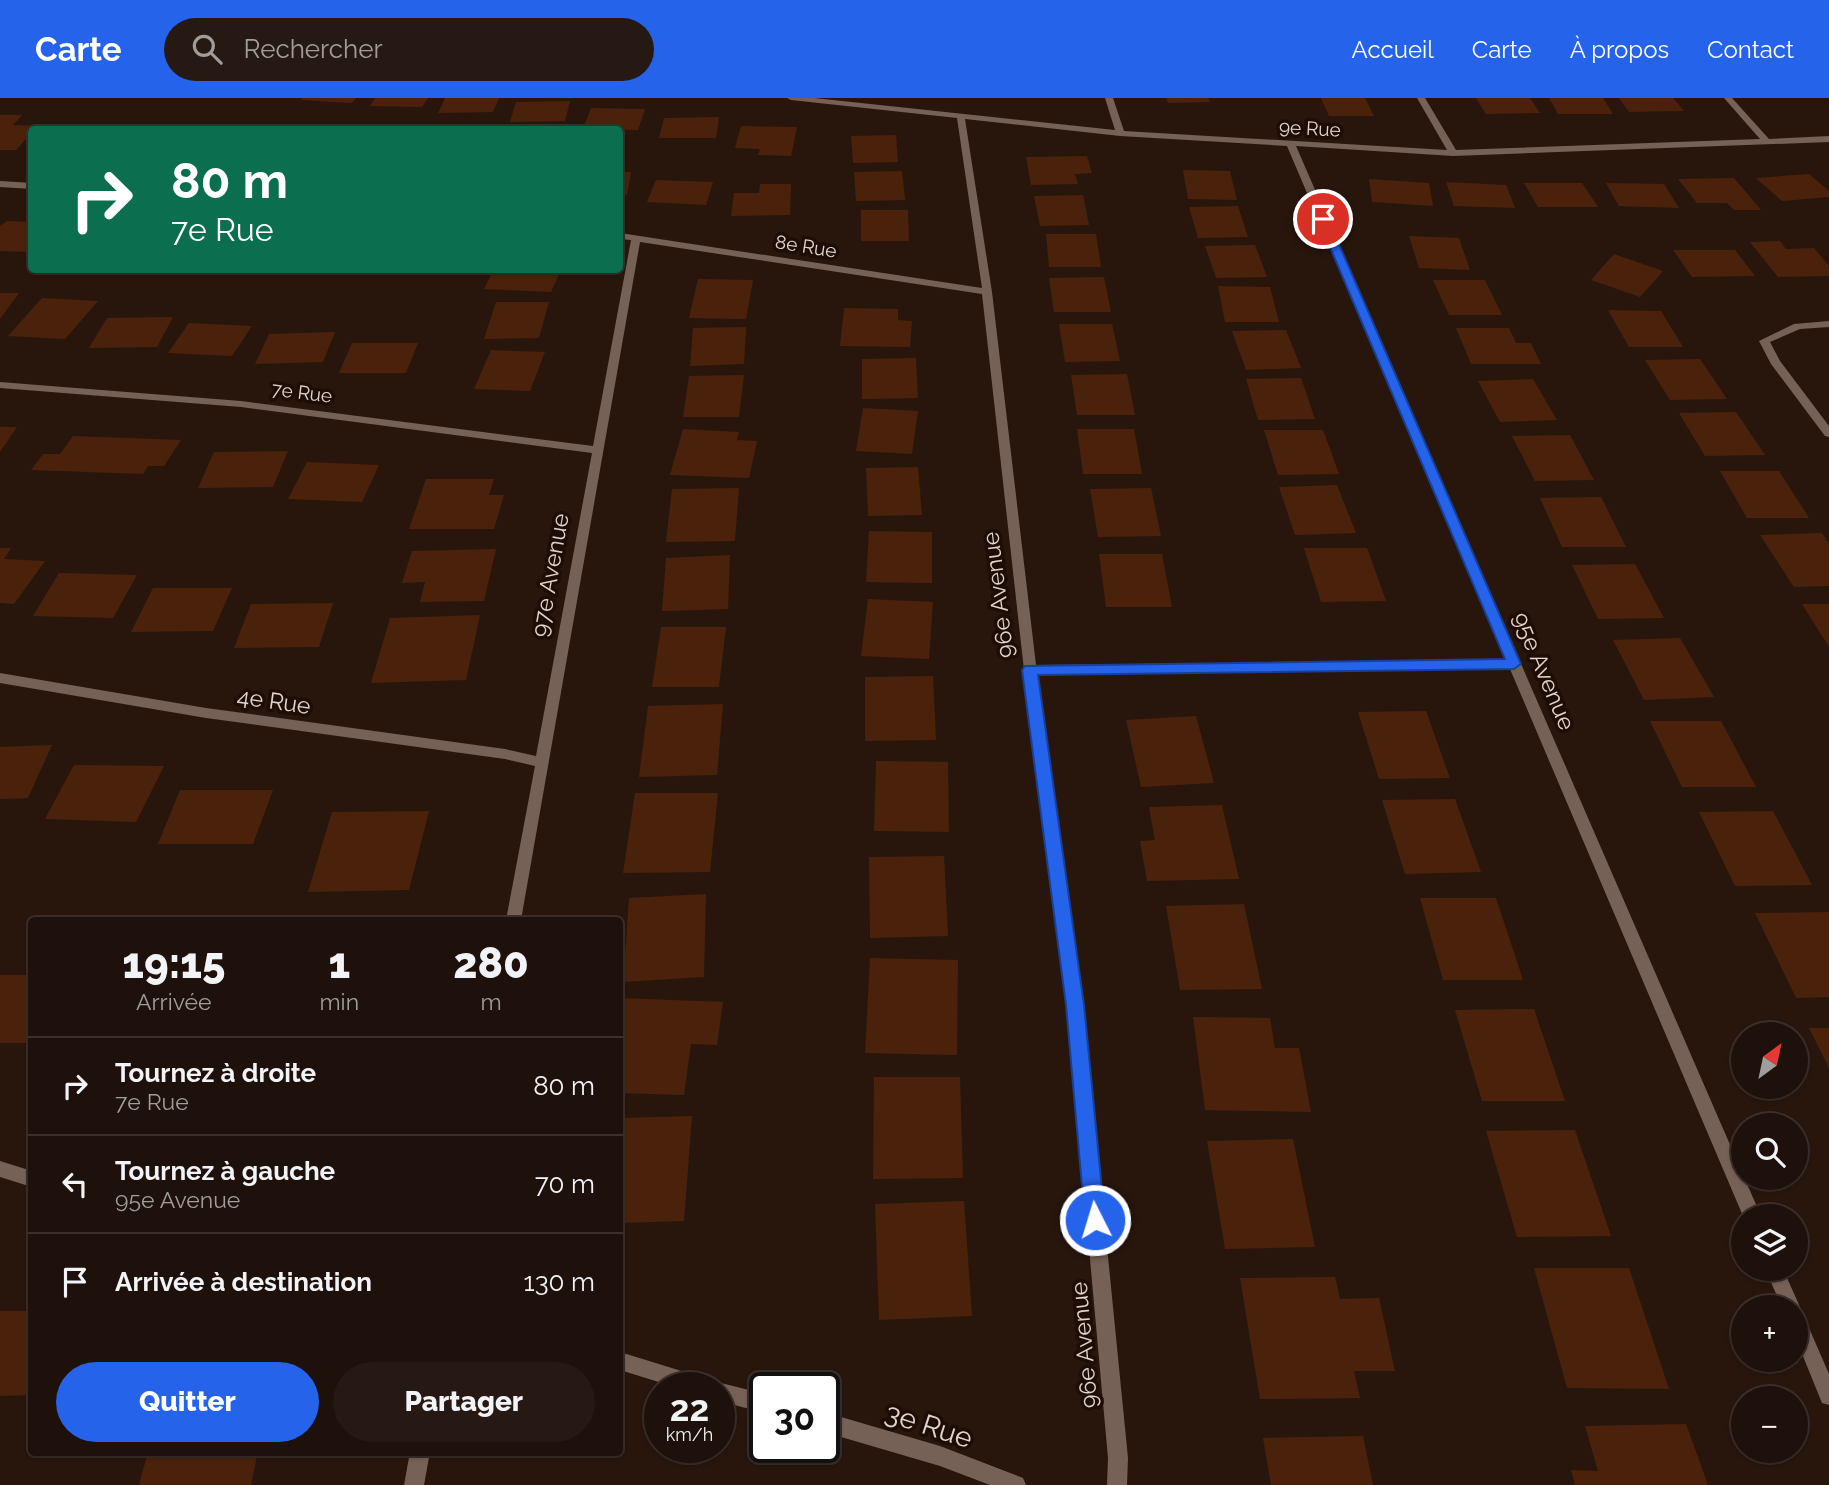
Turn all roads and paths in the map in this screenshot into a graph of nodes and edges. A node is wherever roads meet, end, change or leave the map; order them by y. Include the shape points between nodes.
1 (791, 98) edge
2 (1109, 98) edge
3 (1421, 98) edge
4 (1728, 98) edge
5 (961, 118) junction
6 (1120, 133) junction
7 (1829, 139) edge
8 (1767, 142) junction
9 (1291, 145) junction
10 (1453, 153) junction
11 (0, 184) edge
12 (28, 186) edge
13 (623, 236) edge
14 (636, 238) junction
15 (987, 292) junction
16 (1829, 324) edge
17 (0, 386) edge
18 (1829, 435) edge
19 (597, 450) junction
20 (1514, 664) junction
21 (1030, 670) junction
22 (0, 678) edge
23 (542, 763) junction
24 (515, 917) edge
25 (0, 1169) edge
26 (28, 1177) edge
27 (1747, 1204) edge
28 (1808, 1346) edge
29 (623, 1362) edge
30 (656, 1372) edge
31 (1829, 1396) edge
32 (840, 1427) edge
33 (420, 1456) edge
34 (414, 1485) edge
35 (1016, 1485) edge
36 (1117, 1485) edge

1 - 5 street, 9e Rue
2 - 6 street
3 - 10 street
4 - 8 street
5 - 6 street, 9e Rue
5 - 15 street, 96e Avenue
6 - 9 street, 9e Rue
7 - 8 street, 9e Rue
8 - 10 street, 9e Rue
9 - 10 street, 9e Rue
9 - 20 street, 95e Avenue
11 - 12 street
13 - 14 street, 8e Rue
14 - 15 street, 8e Rue
14 - 19 street, 97e Avenue
15 - 21 street, 96e Avenue
16 - 18 street via 1798,326 1763,341
17 - 19 street, 7e Rue via 241,404
19 - 23 street, 97e Avenue
20 - 21 street
20 - 27 street, 95e Avenue
21 - 36 street, 96e Avenue via 1075,1005
22 - 23 street, 4e Rue
23 - 24 street, 97e Avenue
25 - 26 street
28 - 31 street
29 - 30 street
32 - 35 street, 3e Rue via 940,1456
33 - 34 street

